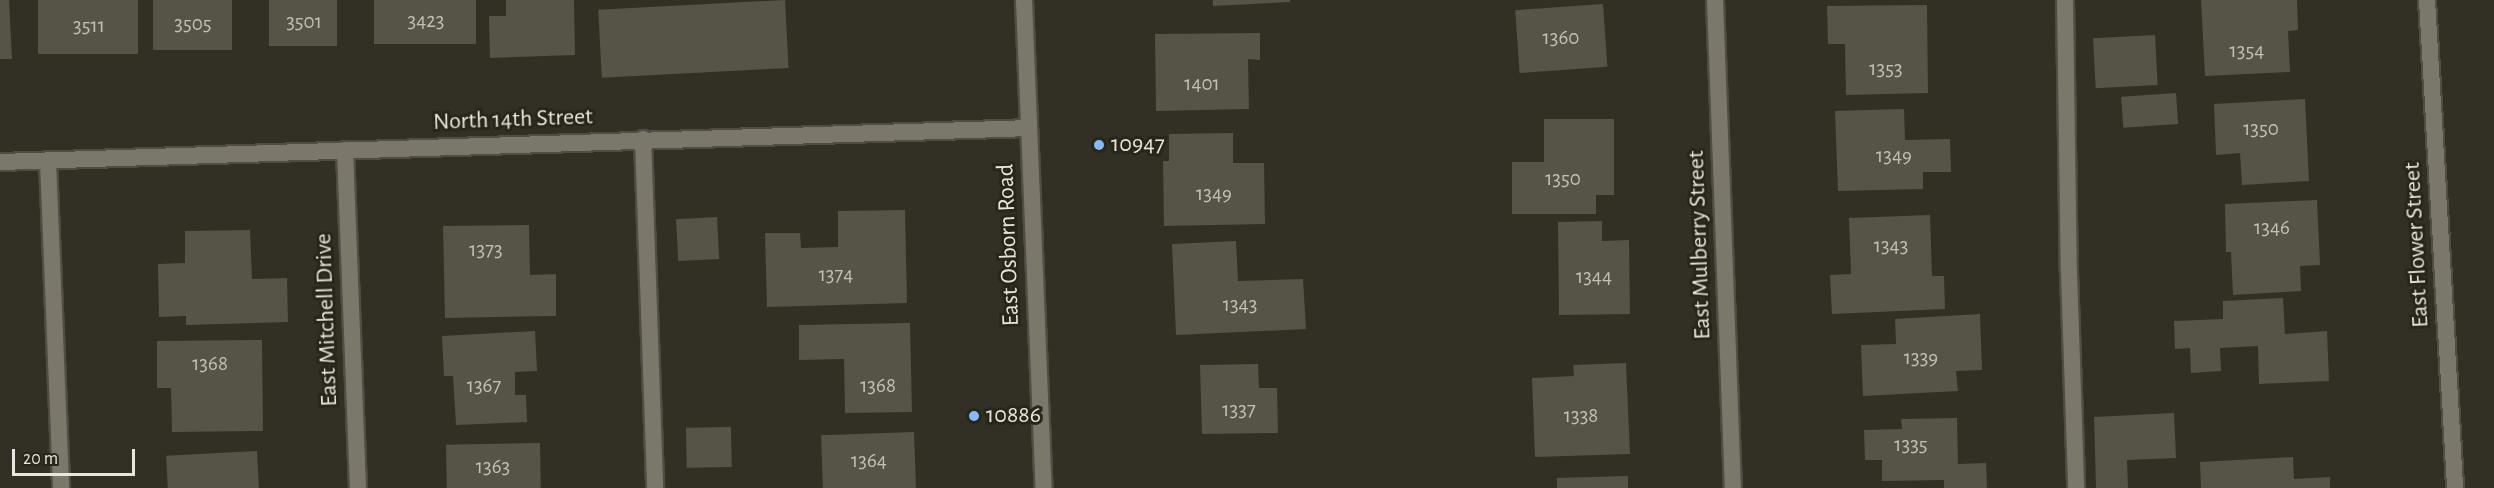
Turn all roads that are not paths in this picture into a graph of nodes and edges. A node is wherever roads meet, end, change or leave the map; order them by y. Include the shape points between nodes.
1 (1024, 0) edge
2 (1715, 0) edge
3 (2065, 0) edge
4 (2427, 0) edge
5 (1029, 128) junction
6 (643, 139) junction
7 (345, 150) junction
8 (48, 161) junction
9 (0, 162) edge
10 (61, 488) edge
11 (358, 488) edge
12 (655, 488) edge
13 (1044, 488) edge
14 (1733, 488) edge
15 (2076, 488) edge
16 (2455, 488) edge

1 - 5 street, East Osborn Road
2 - 14 street, East Mulberry Street
3 - 15 street
4 - 16 street, East Flower Street
5 - 6 street, North 14th Street
5 - 13 street, East Osborn Road
6 - 7 street, North 14th Street
6 - 12 street
7 - 8 street, North 14th Street
7 - 11 street, East Mitchell Drive
8 - 9 street, North 14th Street
8 - 10 street

